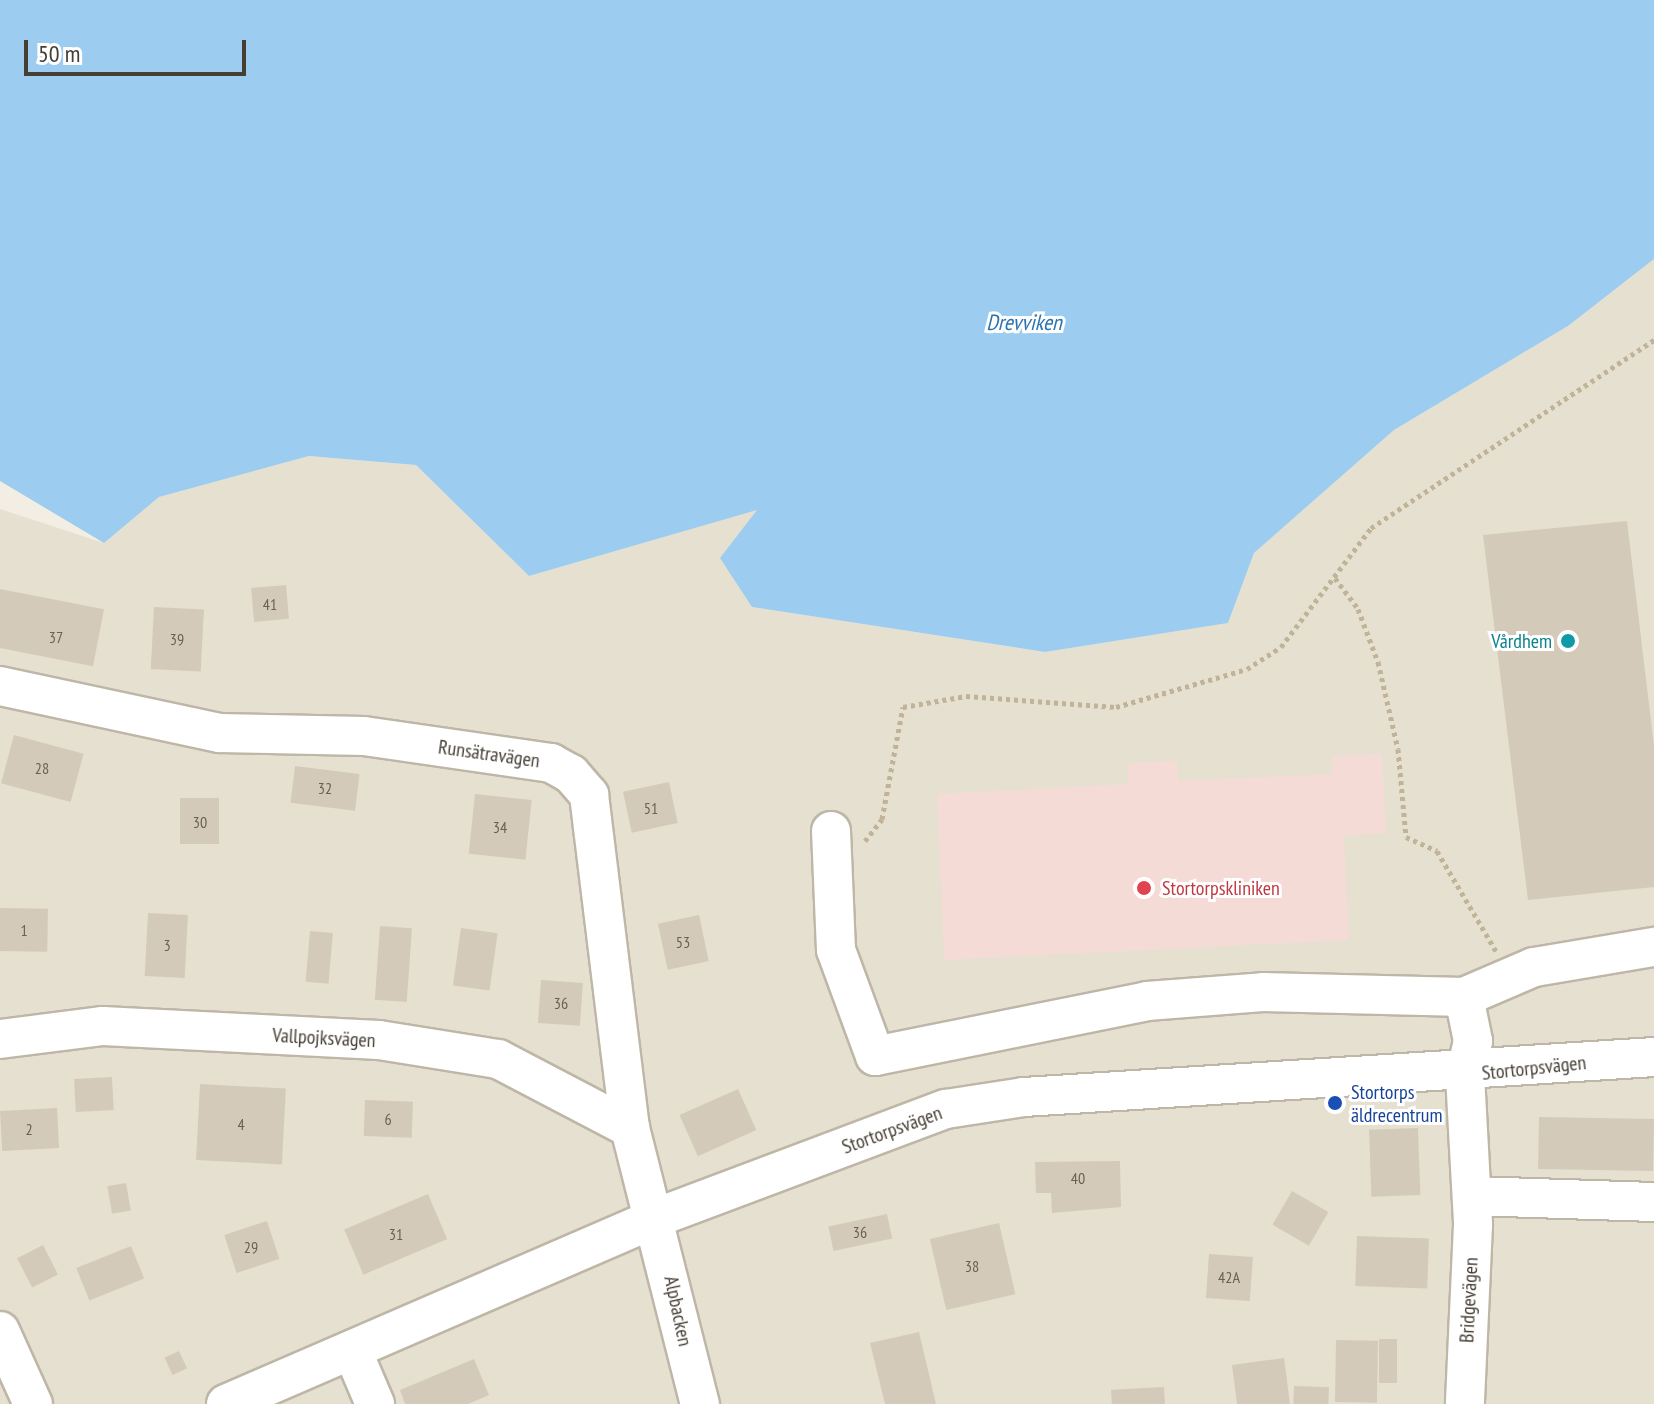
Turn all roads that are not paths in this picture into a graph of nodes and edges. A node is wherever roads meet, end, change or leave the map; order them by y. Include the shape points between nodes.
1 (0, 686) edge
2 (833, 845) road end
3 (1654, 947) edge
4 (1464, 997) junction
5 (0, 1039) edge
6 (1654, 1057) edge
7 (1465, 1075) junction
8 (630, 1128) junction
9 (1473, 1196) junction
10 (1654, 1202) edge
11 (658, 1217) junction
12 (0, 1331) edge
13 (352, 1350) junction
14 (33, 1404) edge
15 (226, 1404) edge
16 (375, 1404) edge
17 (700, 1404) edge
18 (1465, 1404) edge

1 - 8 street, Runsätravägen via 220,733 364,736 551,763 571,774 589,795
2 - 4 street via 836,950 875,1056 1147,1001 1263,992
3 - 4 street via 1509,975
4 - 7 street, Bridgevägen via 1473,1041
5 - 8 street, Vallpojksvägen via 103,1026 379,1040 498,1059
6 - 7 street, Stortorpsvägen
7 - 9 street, Bridgevägen
7 - 11 street, Stortorpsvägen via 1024,1097 946,1109
8 - 11 street, Runsätravägen
9 - 10 street
9 - 18 street, Bridgevägen
11 - 13 street, Stortorpsvägen
11 - 17 street, Alpbacken
12 - 14 street
13 - 15 street, Stortorpsvägen
13 - 16 street

